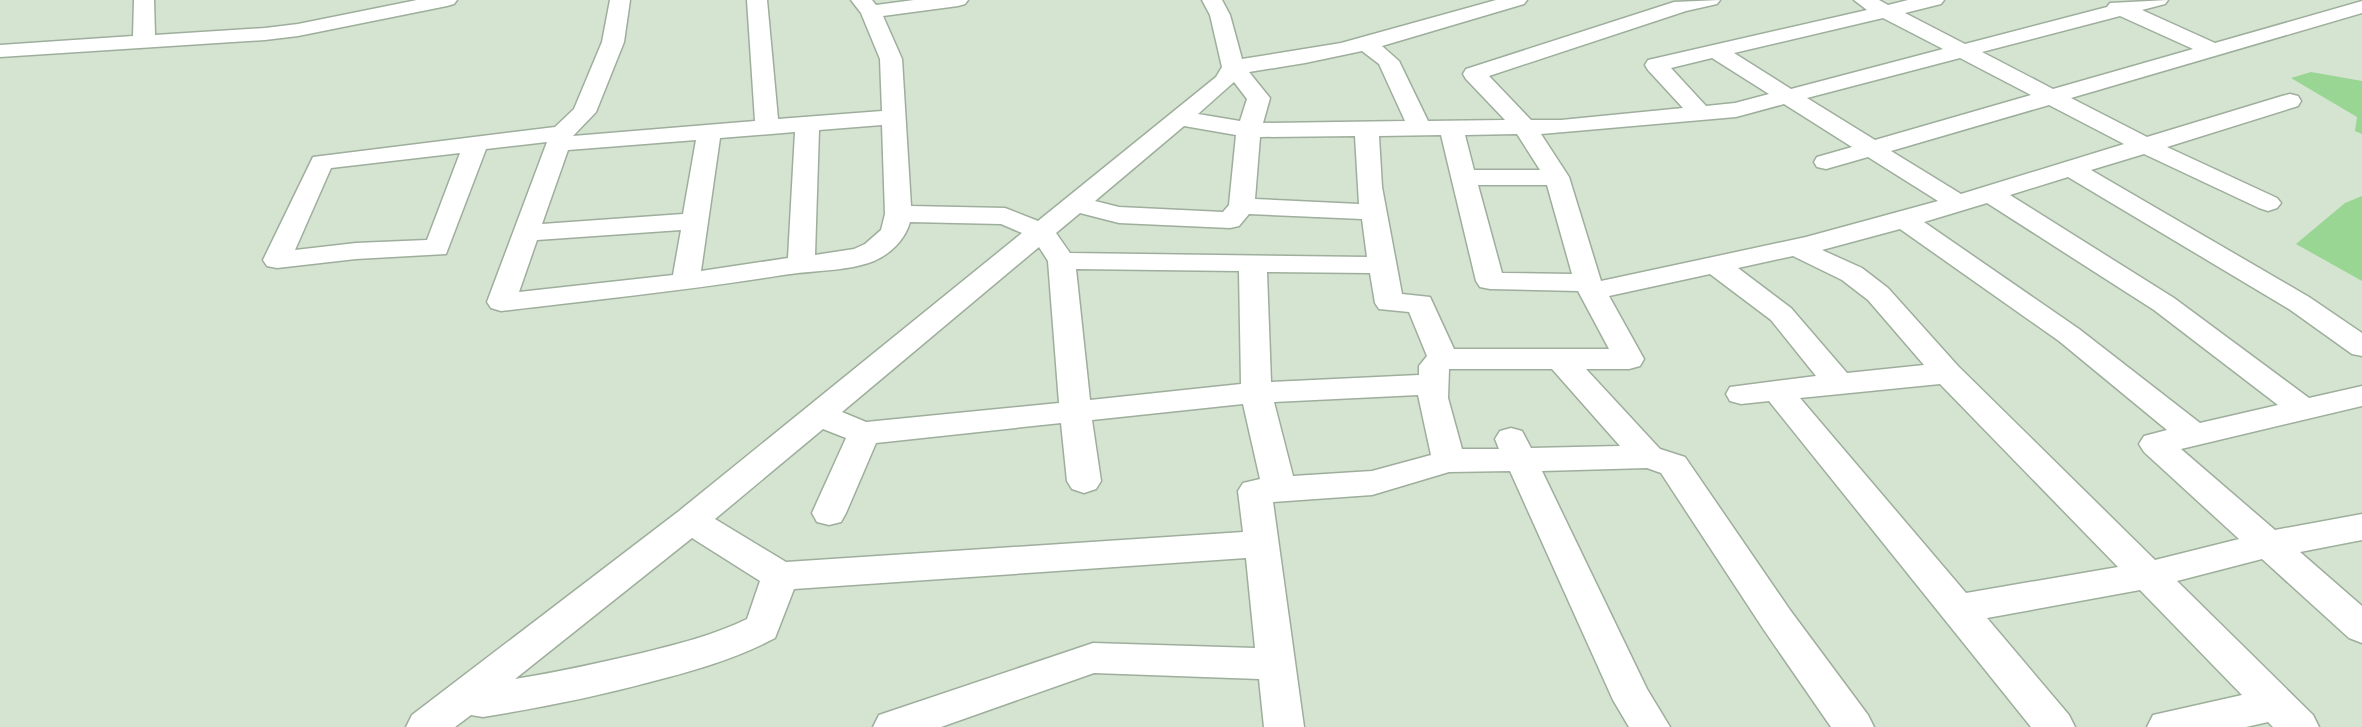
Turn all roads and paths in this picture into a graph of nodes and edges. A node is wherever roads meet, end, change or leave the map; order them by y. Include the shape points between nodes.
1 (144, 0) edge
2 (447, 0) edge
3 (758, 0) edge
4 (958, 0) edge
5 (1212, 0) edge
6 (1517, 0) edge
7 (1710, 0) edge
8 (1864, 0) edge
9 (1934, 0) edge
10 (2158, 0) edge
11 (2316, 0) edge
12 (626, 2) edge
13 (1660, 5) edge
14 (2113, 5) edge
15 (866, 6) edge
16 (1887, 12) junction
17 (2357, 12) edge
18 (144, 41) junction
19 (1365, 43) junction
20 (2213, 50) junction
21 (0, 51) edge
22 (1714, 51) junction
23 (1963, 51) junction
24 (1233, 68) junction
25 (2049, 96) junction
26 (1788, 97) junction
27 (2290, 101) dead end
28 (1701, 114) junction
29 (894, 117) junction
30 (1180, 118) junction
31 (807, 124) junction
32 (767, 127) junction
33 (1524, 127) junction
34 (1420, 128) junction
35 (1451, 128) junction
36 (1367, 129) junction
37 (1249, 130) junction
38 (709, 132) junction
39 (560, 138) junction
40 (476, 143) junction
41 (2144, 146) junction
42 (1871, 149) junction
43 (1826, 162) dead end
44 (2070, 168) junction
45 (1557, 177) junction
46 (1464, 178) junction
47 (1989, 193) junction
48 (1958, 203) junction
49 (2268, 203) dead end
50 (1077, 204) junction
51 (1242, 206) junction
52 (1373, 212) junction
53 (898, 214) junction
54 (695, 220) junction
55 (1904, 220) junction
56 (1042, 231) junction
57 (526, 233) junction
58 (1797, 248) junction
59 (1062, 261) junction
60 (1252, 263) junction
61 (801, 264) junction
62 (1383, 265) junction
63 (1716, 265) junction
64 (686, 282) junction
65 (1590, 287) junction
66 (2362, 347) edge
67 (1560, 359) junction
68 (1438, 371) junction
69 (1947, 373) junction
70 (1839, 384) junction
71 (1776, 390) junction
72 (1256, 393) junction
73 (1742, 394) dead end
74 (2362, 396) edge
75 (1075, 410) junction
76 (2305, 410) junction
77 (818, 415) junction
78 (864, 432) junction
79 (2194, 435) junction
80 (1516, 450) junction
81 (1648, 457) junction
82 (1449, 461) junction
83 (1084, 482) dead end
84 (1279, 489) junction
85 (829, 513) dead end
86 (691, 520) junction
87 (2362, 527) edge
88 (1261, 544) junction
89 (2268, 545) junction
90 (2148, 575) junction
91 (780, 576) junction
92 (1958, 609) junction
93 (2362, 628) edge
94 (1276, 664) junction
95 (464, 697) junction
96 (2287, 715) edge
97 (426, 727) edge
98 (893, 727) edge
99 (1284, 727) edge
100 (1650, 727) edge
101 (1854, 727) edge
102 (2055, 727) edge
103 (2167, 727) edge

1 - 18 street
2 - 18 street via 298,30
3 - 32 street
4 - 15 street
5 - 24 street via 1220,15
6 - 19 street
7 - 13 street
8 - 16 street
9 - 16 street
10 - 14 street
11 - 17 street
12 - 39 street via 584,112
13 - 33 street via 1474,74
14 - 20 street
14 - 23 street
15 - 29 street via 891,59
16 - 22 street
16 - 23 street
17 - 20 street
18 - 21 street
19 - 24 street
19 - 34 street via 1388,61
20 - 25 street
22 - 26 street
22 - 28 street via 1656,65
23 - 25 street
23 - 26 street
24 - 30 street via 1224,81
24 - 37 street via 1259,98
25 - 41 street
25 - 42 street
26 - 28 street
26 - 42 street
27 - 41 street
28 - 33 street
29 - 31 street
29 - 53 street
30 - 37 street
30 - 50 street
31 - 32 street
31 - 61 street
32 - 38 street
33 - 35 street
33 - 45 street
34 - 35 street
34 - 36 street
35 - 46 street
36 - 37 street
36 - 52 street
37 - 51 street
38 - 39 street
38 - 54 street
39 - 40 street
39 - 57 street
40 - 40 street via 322,162 277,260 356,251 437,248
41 - 44 street
41 - 49 street
42 - 43 street
42 - 48 street
44 - 47 street
44 - 66 street via 2299,303
45 - 46 street
45 - 65 street
46 - 65 street via 1490,280
47 - 48 street
47 - 76 street via 2164,304
48 - 55 street
50 - 51 street via 1119,216 1230,220
50 - 56 street
51 - 52 street
52 - 62 street
53 - 56 street via 1005,216
53 - 61 street via 893,232 875,250 847,261
54 - 57 street
54 - 64 street
55 - 58 street
55 - 79 street via 2068,334
56 - 59 street
56 - 77 street
57 - 64 street via 501,302
58 - 63 street
58 - 69 street via 1852,274 1878,294
59 - 60 street
59 - 75 street
60 - 62 street
60 - 72 street
61 - 64 street
62 - 68 street via 1389,303 1420,303
63 - 65 street
63 - 70 street via 1781,314
65 - 67 street via 1629,359
67 - 68 street
67 - 81 street
68 - 72 street
68 - 82 street via 1432,398
69 - 70 street
69 - 90 street
70 - 71 street
71 - 73 street
71 - 92 street
72 - 75 street
72 - 84 street
74 - 76 street
75 - 78 street
75 - 83 street
76 - 79 street
77 - 78 street
77 - 86 street
78 - 85 street
79 - 89 street via 2155,444
80 - 81 street
80 - 82 street
80 - 100 street via 1633,700
81 - 101 street via 1673,465
82 - 84 street via 1372,483
84 - 88 street via 1255,491
86 - 91 street
86 - 95 street
87 - 89 street
88 - 91 street
88 - 94 street
89 - 90 street
89 - 93 street
90 - 92 street
90 - 96 street
91 - 95 street via 762,628 737,641 573,686 483,701
92 - 102 street
94 - 98 street via 1093,658
94 - 99 street
95 - 97 street
96 - 103 street

